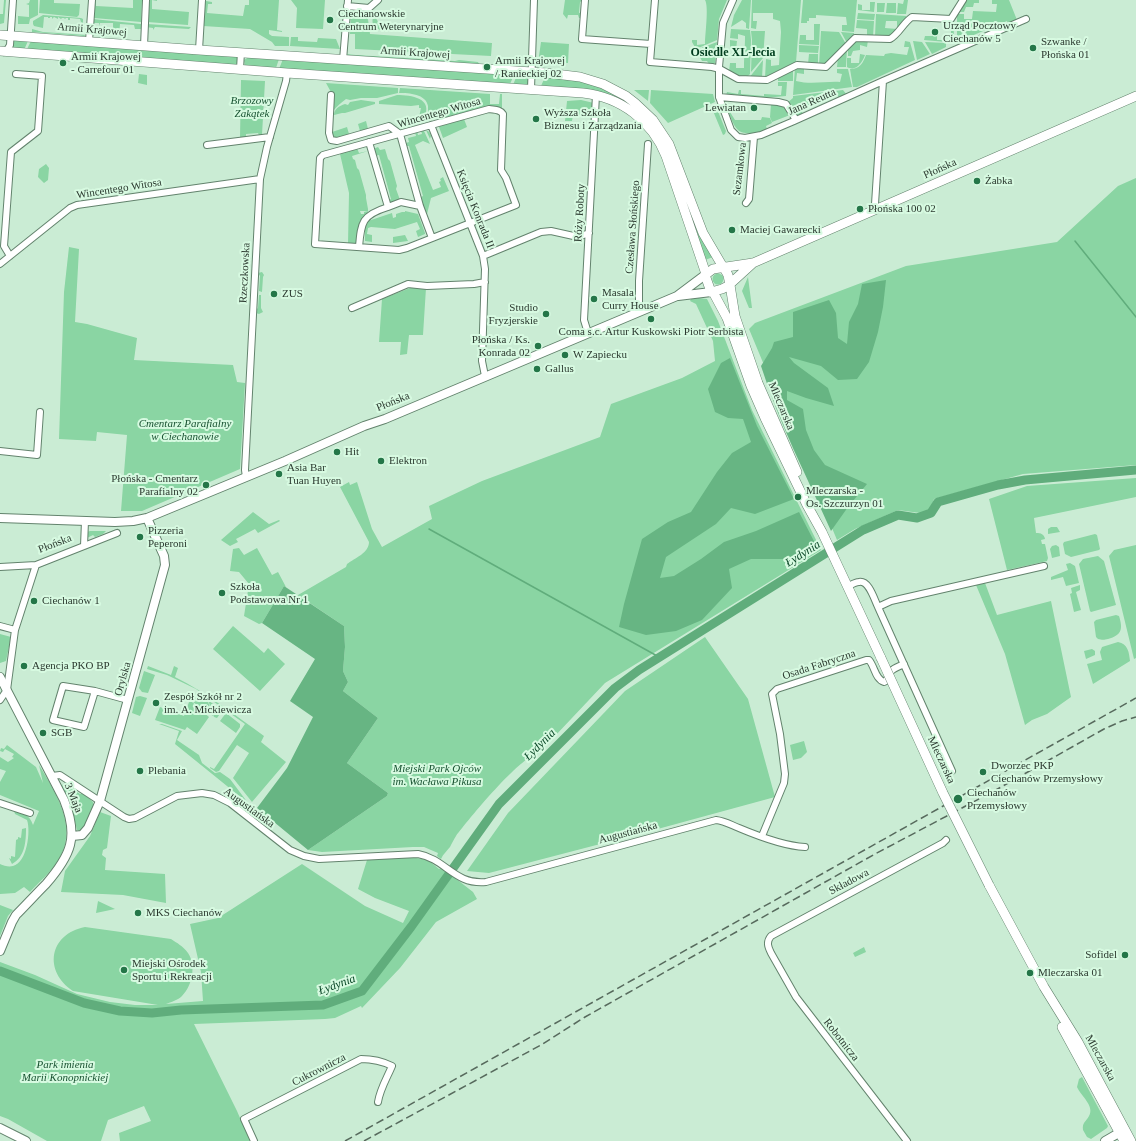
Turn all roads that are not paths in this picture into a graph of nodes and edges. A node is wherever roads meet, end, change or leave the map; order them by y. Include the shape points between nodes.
1 (13, 0) edge
2 (92, 0) edge
3 (146, 0) edge
4 (202, 0) edge
5 (378, 0) edge
6 (534, 0) edge
7 (585, 0) edge
8 (655, 0) edge
9 (733, 0) edge
10 (963, 0) edge
11 (347, 3) edge
12 (1026, 19) dead end
13 (0, 35) edge
14 (11, 36) junction
15 (88, 41) junction
16 (651, 44) junction
17 (144, 46) junction
18 (199, 50) junction
19 (2, 51) edge
20 (242, 52) junction
21 (343, 60) junction
22 (240, 69) junction
23 (720, 69) junction
24 (532, 72) junction
25 (287, 73) junction
26 (16, 74) dead end
27 (883, 81) junction
28 (531, 89) junction
29 (331, 95) dead end
30 (1136, 96) edge
31 (719, 97) junction
32 (596, 98) junction
33 (796, 120) junction
34 (431, 125) junction
35 (400, 134) junction
36 (270, 137) junction
37 (754, 137) junction
38 (369, 142) junction
39 (207, 144) dead end
40 (648, 144) dead end
41 (260, 179) junction
42 (746, 202) dead end
43 (388, 206) junction
44 (420, 206) junction
45 (876, 210) junction
46 (470, 224) junction
47 (589, 233) junction
48 (578, 237) junction
49 (432, 238) junction
50 (359, 247) junction
51 (588, 249) junction
52 (10, 256) junction
53 (483, 256) junction
54 (753, 263) junction
55 (0, 264) edge
56 (723, 267) junction
57 (705, 274) junction
58 (485, 282) junction
59 (730, 284) junction
60 (712, 292) junction
61 (677, 296) junction
62 (352, 308) dead end
63 (641, 310) junction
64 (588, 333) junction
65 (485, 376) junction
66 (40, 412) dead end
67 (0, 451) edge
68 (246, 477) junction
69 (0, 518) edge
70 (147, 518) junction
71 (85, 521) junction
72 (822, 532) junction
73 (117, 533) dead end
74 (84, 546) junction
75 (36, 565) junction
76 (1044, 566) dead end
77 (0, 567) edge
78 (847, 587) junction
79 (878, 607) junction
80 (0, 626) edge
81 (15, 630) junction
82 (904, 664) junction
83 (0, 677) edge
84 (7, 690) junction
85 (94, 691) junction
86 (0, 700) edge
87 (128, 700) junction
88 (952, 771) dead end
89 (52, 776) junction
90 (100, 801) junction
91 (0, 803) edge
92 (30, 813) dead end
93 (72, 836) junction
94 (762, 836) junction
95 (946, 840) dead end
96 (805, 847) dead end
97 (768, 947) joint
98 (0, 951) edge
99 (378, 1102) dead end
100 (0, 1128) edge
101 (1122, 1131) junction
102 (26, 1141) edge
103 (254, 1141) edge
104 (907, 1141) edge
105 (1105, 1141) edge
106 (1124, 1141) edge
107 (1131, 1141) edge

1 - 14 street
2 - 15 street
3 - 17 street
4 - 18 street
5 - 11 street via 369,8
6 - 24 street
7 - 16 street via 582,39
8 - 16 street
9 - 23 street, Jana Reutta via 723,23
10 - 23 street via 951,19 912,17 895,37 890,39 855,38 826,67 797,65 767,80 738,79
11 - 21 street
12 - 27 street, Jana Reutta
13 - 14 main road, Armii Krajowej
14 - 15 main road, Armii Krajowej
14 - 19 street via 9,47
15 - 17 main road, Armii Krajowej
16 - 23 street via 650,62
17 - 18 main road, Armii Krajowej
18 - 20 main road, Armii Krajowej
19 - 22 main road
20 - 21 main road, Armii Krajowej
20 - 22 street
21 - 24 main road, Armii Krajowej
22 - 25 main road
23 - 31 street, Jana Reutta
24 - 28 street
24 - 56 main road, Armii Krajowej via 570,75 592,80 626,96 644,111 658,126 669,144 703,233
25 - 28 main road
25 - 36 street, Rzeczkowska
26 - 52 street via 42,76 38,131 11,152 4,246
27 - 33 street, Jana Reutta
27 - 45 street
28 - 32 main road
29 - 35 street via 331,140 337,142 389,126
30 - 45 main road, Płońska
31 - 33 street via 786,104
31 - 37 street, Jana Reutta via 734,134 738,137
32 - 47 street, Róży Roboty
32 - 57 main road via 609,99 630,110 647,124 658,140 666,156
33 - 37 street, Jana Reutta
34 - 35 street, Wincentego Witosa
34 - 46 street, Księcia Konrada II
34 - 46 street, Wincentego Witosa via 489,109 502,111 504,114 501,170 516,205
35 - 38 street, Wincentego Witosa
35 - 44 street
36 - 39 street
36 - 41 street, Rzeczkowska
37 - 42 street, Sezamkowa via 749,199
38 - 43 street
38 - 50 street, Wincentego Witosa via 320,158 315,244
40 - 63 street, Czesława Słońskiego via 640,260
41 - 52 street, Wincentego Witosa via 77,205
41 - 68 street, Rzeczkowska
43 - 44 street via 401,202
43 - 50 street via 376,211 363,222
44 - 49 street
45 - 54 main road, Płońska
46 - 49 street
46 - 53 street, Księcia Konrada II
47 - 48 street
47 - 51 street, Róży Roboty
48 - 51 street
48 - 53 street via 552,231 541,232
49 - 50 street via 399,250
51 - 64 street, Róży Roboty via 584,320
52 - 55 street, Wincentego Witosa
53 - 58 street, Księcia Konrada II
54 - 56 main road, Płońska
54 - 59 main road, Płońska
56 - 57 main road, Płońska
56 - 59 main road, Mleczarska
57 - 60 main road, Mleczarska
57 - 61 street, Płońska
58 - 62 street via 427,286 408,284
58 - 65 street, Księcia Konrada II via 482,361
59 - 60 main road
59 - 72 main road, Mleczarska via 735,316 758,383
60 - 61 street, Płońska
60 - 72 main road, Mleczarska via 727,318 764,418
61 - 63 street, Płońska
63 - 64 street, Płońska
64 - 65 street, Płońska
65 - 68 street, Płońska
66 - 67 street via 37,455
68 - 70 street, Płońska
69 - 71 street, Płońska
70 - 71 street, Płońska via 115,522
70 - 87 street, Orylska via 164,556 165,565
71 - 74 street, Płońska
72 - 78 main road, Mleczarska
73 - 74 street, Płońska
74 - 75 street, Płońska
75 - 77 street, Płońska
75 - 81 street
76 - 79 street via 891,601
78 - 79 street via 860,581 864,582
78 - 101 main road, Mleczarska, bridge via 936,779 989,885 1044,987 1078,1042
79 - 82 street, Mleczarska
80 - 81 street
81 - 84 street
82 - 88 street, Mleczarska
82 - 94 street, Osada Fabryczna via 889,672 884,682 879,679 871,662 866,660 777,689 772,694 785,774 784,783
83 - 84 street, 3 Maja
84 - 86 street
84 - 89 street, 3 Maja
85 - 85 street via 84,727 53,720 63,686
85 - 87 street
87 - 90 street, Orylska
89 - 90 street, Augustiańska via 60,775
89 - 93 street, 3 Maja via 70,814
90 - 93 street, Orylska via 88,828 82,835
90 - 94 street, Augustiańska via 129,819 177,796 202,793 214,795 230,803 290,850 304,856 319,859 418,854 427,856 456,876 472,882 486,882 716,820 723,820
91 - 92 street
93 - 98 street, 3 Maja via 70,849 59,869 16,915
94 - 96 street, Augustiańska via 793,847
95 - 97 street, Składowa via 771,936
97 - 104 street, Robotnicza via 796,998
99 - 103 street, Cukrownicza via 379,1092 392,1066 384,1062 361,1060 244,1119
100 - 102 street
101 - 105 street
101 - 106 main road, Mleczarska
101 - 107 main road, Mleczarska

